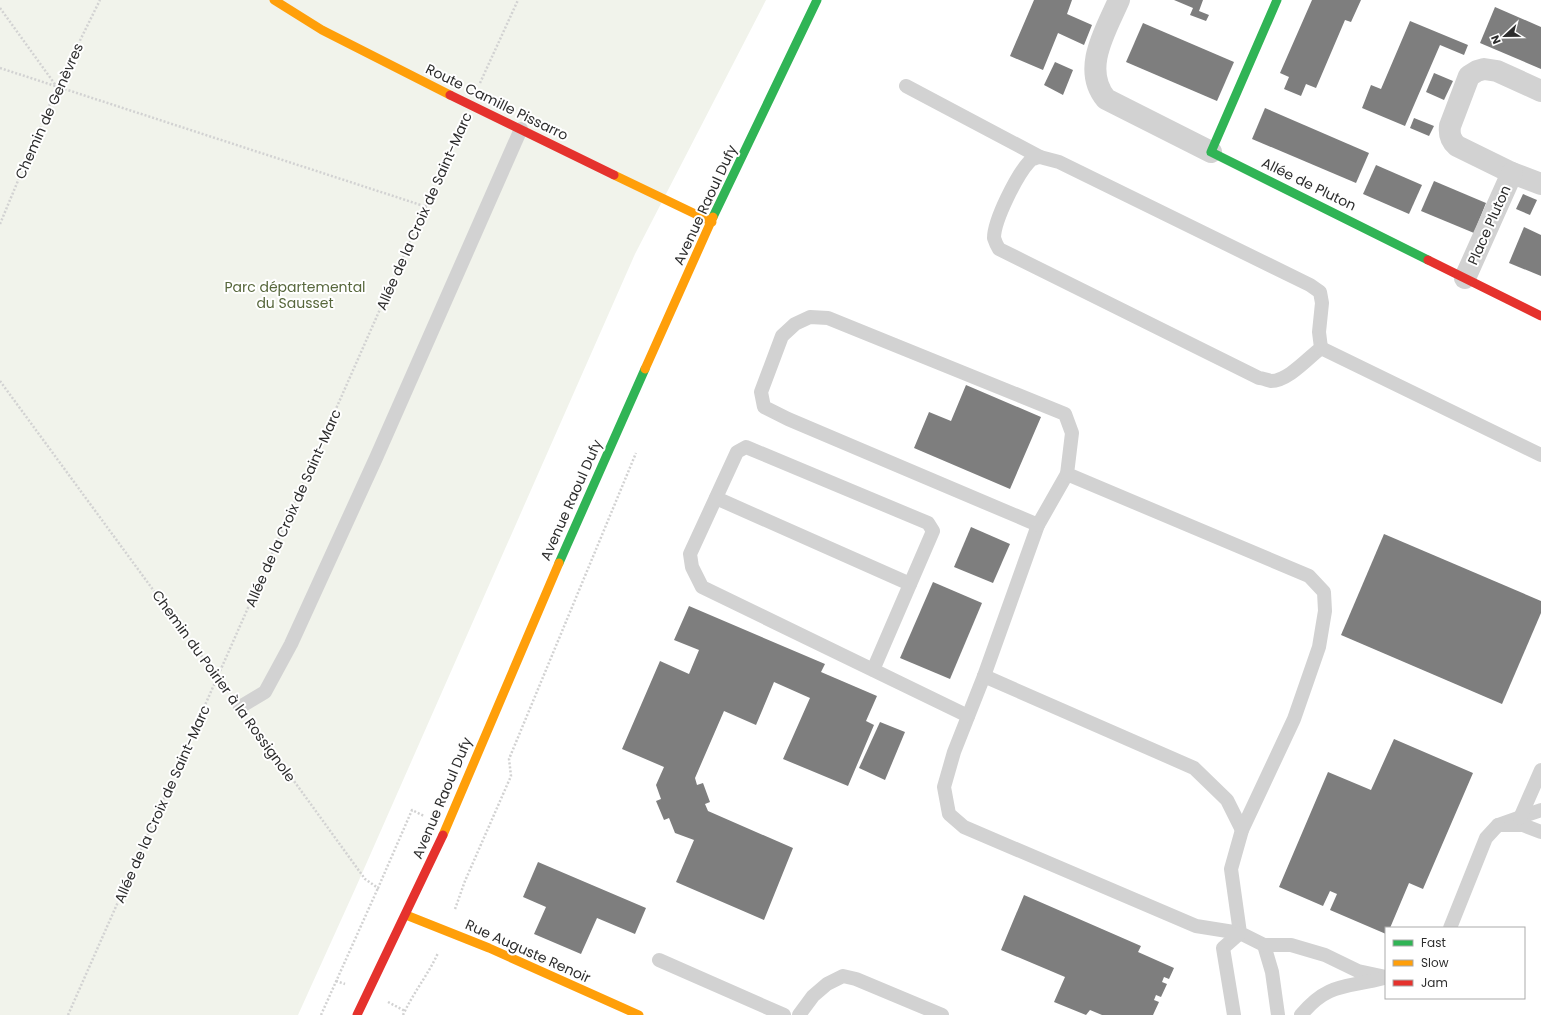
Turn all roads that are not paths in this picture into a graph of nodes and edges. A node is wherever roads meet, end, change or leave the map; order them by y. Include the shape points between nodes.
1 (274, 0) edge
2 (817, 0) edge
3 (1119, 0) edge
4 (1277, 0) edge
5 (906, 86) dead end
6 (1541, 91) edge
7 (521, 128) junction
8 (1211, 152) junction
9 (1040, 157) junction
10 (1512, 172) junction
11 (1541, 184) edge
12 (712, 222) junction
13 (1465, 278) junction
14 (1541, 316) edge
15 (1321, 348) junction
16 (1541, 455) edge
17 (1067, 474) junction
18 (716, 498) junction
19 (1038, 525) junction
20 (910, 584) junction
21 (873, 670) junction
22 (984, 676) junction
23 (240, 707) road end
24 (968, 716) junction
25 (1541, 770) edge
26 (1541, 810) edge
27 (1520, 818) junction
28 (1498, 825) junction
29 (1242, 830) junction
30 (1541, 832) edge
31 (406, 915) junction
32 (1450, 927) edge
33 (1240, 933) junction
34 (1264, 945) junction
35 (659, 960) dead end
36 (1385, 977) edge
37 (1385, 977) edge
38 (357, 1015) edge
39 (639, 1015) edge
40 (784, 1015) edge
41 (798, 1015) edge
42 (942, 1015) edge
43 (1234, 1015) edge
44 (1278, 1015) edge
45 (1301, 1015) edge

1 - 7 street, Route Camille Pissarro via 322,30 406,74
2 - 12 street, Avenue Raoul Dufy
3 - 8 street via 1096,53 1095,78 1099,91 1106,99
4 - 8 street
5 - 9 lane
6 - 10 street, Place Pluton via 1484,69 1469,76 1450,126 1452,142 1457,146
7 - 12 street, Route Camille Pissarro
7 - 23 lane via 291,644 265,692
8 - 13 street, Allée de Pluton
9 - 15 lane via 1059,162 1310,285 1320,292 1322,303 1319,332
9 - 15 lane via 1030,160 1006,201 996,224 994,239 999,249 1259,378 1272,381 1282,378
10 - 11 street, Place Pluton
10 - 13 street, Place Pluton
12 - 31 street, Avenue Raoul Dufy via 540,604 446,828
13 - 14 street, Allée de Pluton
15 - 16 lane
17 - 19 lane
17 - 19 lane via 1072,433 1065,414 828,318 810,318 795,324 782,336 761,392 764,407
17 - 29 lane via 1309,576 1324,592 1325,611 1319,647 1294,719
18 - 20 lane
18 - 20 lane via 737,452 746,448 928,523 934,531
18 - 21 lane via 690,554 692,568 702,587
19 - 22 lane
20 - 21 lane
21 - 24 lane
22 - 24 lane
22 - 29 lane via 1194,768 1227,800
24 - 33 lane via 944,786 949,814 964,827 1196,926
25 - 27 lane
26 - 27 lane
27 - 28 lane
28 - 30 lane via 1523,826
28 - 32 lane via 1486,838
29 - 33 lane via 1231,869
31 - 38 street, Avenue Raoul Dufy
31 - 39 street, Rue Auguste Renoir via 489,948
33 - 34 lane
33 - 43 lane via 1223,948
34 - 36 lane via 1291,946 1325,955 1358,971
34 - 44 lane via 1272,972
35 - 40 lane
37 - 45 lane via 1367,983 1346,985 1328,992 1311,1003
41 - 42 lane via 822,988 843,976

